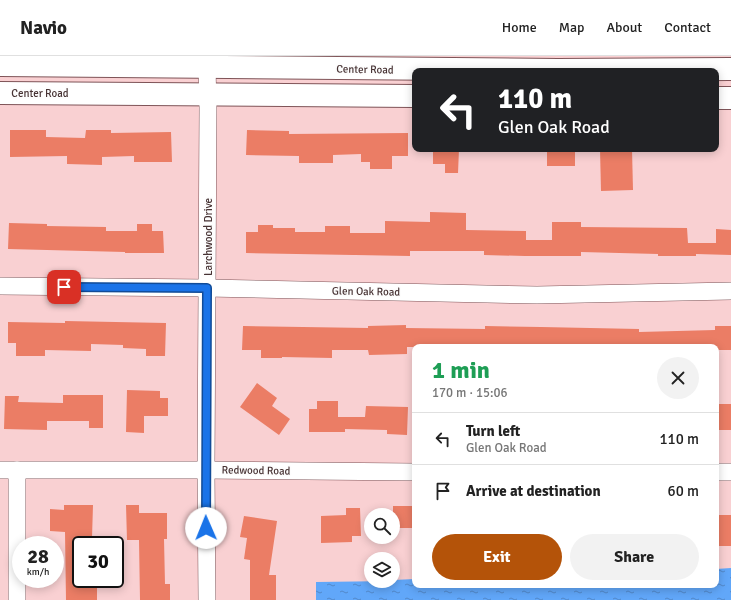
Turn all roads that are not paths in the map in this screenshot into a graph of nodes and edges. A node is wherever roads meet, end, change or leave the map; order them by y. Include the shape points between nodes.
1 (565, 56) edge
2 (206, 60) edge
3 (0, 65) edge
4 (702, 66) edge
5 (488, 68) edge
6 (559, 68) edge
7 (630, 68) edge
8 (716, 68) edge
9 (719, 68) edge
10 (731, 70) edge
11 (0, 93) edge
12 (208, 94) junction
13 (412, 96) edge
14 (719, 98) edge
15 (731, 98) edge
16 (0, 286) edge
17 (207, 288) junction
18 (731, 291) edge
19 (0, 470) edge
20 (18, 470) junction
21 (206, 470) junction
22 (412, 472) edge
23 (719, 472) edge
24 (731, 472) edge
25 (17, 600) edge
26 (207, 600) edge

1 - 6 street
2 - 3 street, Center Road
2 - 5 street, Center Road
2 - 12 street, Larchwood Drive
4 - 7 street, Center Road
4 - 8 street, Center Road
9 - 10 street, Center Road
11 - 12 street, Center Road
12 - 13 street, Center Road
12 - 17 street, Larchwood Drive
14 - 15 street
16 - 17 street, Glen Oak Road
17 - 18 street, Glen Oak Road via 537,295
17 - 21 street, Larchwood Drive
19 - 20 street, Redwood Road
20 - 21 street, Redwood Road
20 - 25 street
21 - 22 street, Redwood Road
21 - 26 street, Larchwood Drive
23 - 24 street

